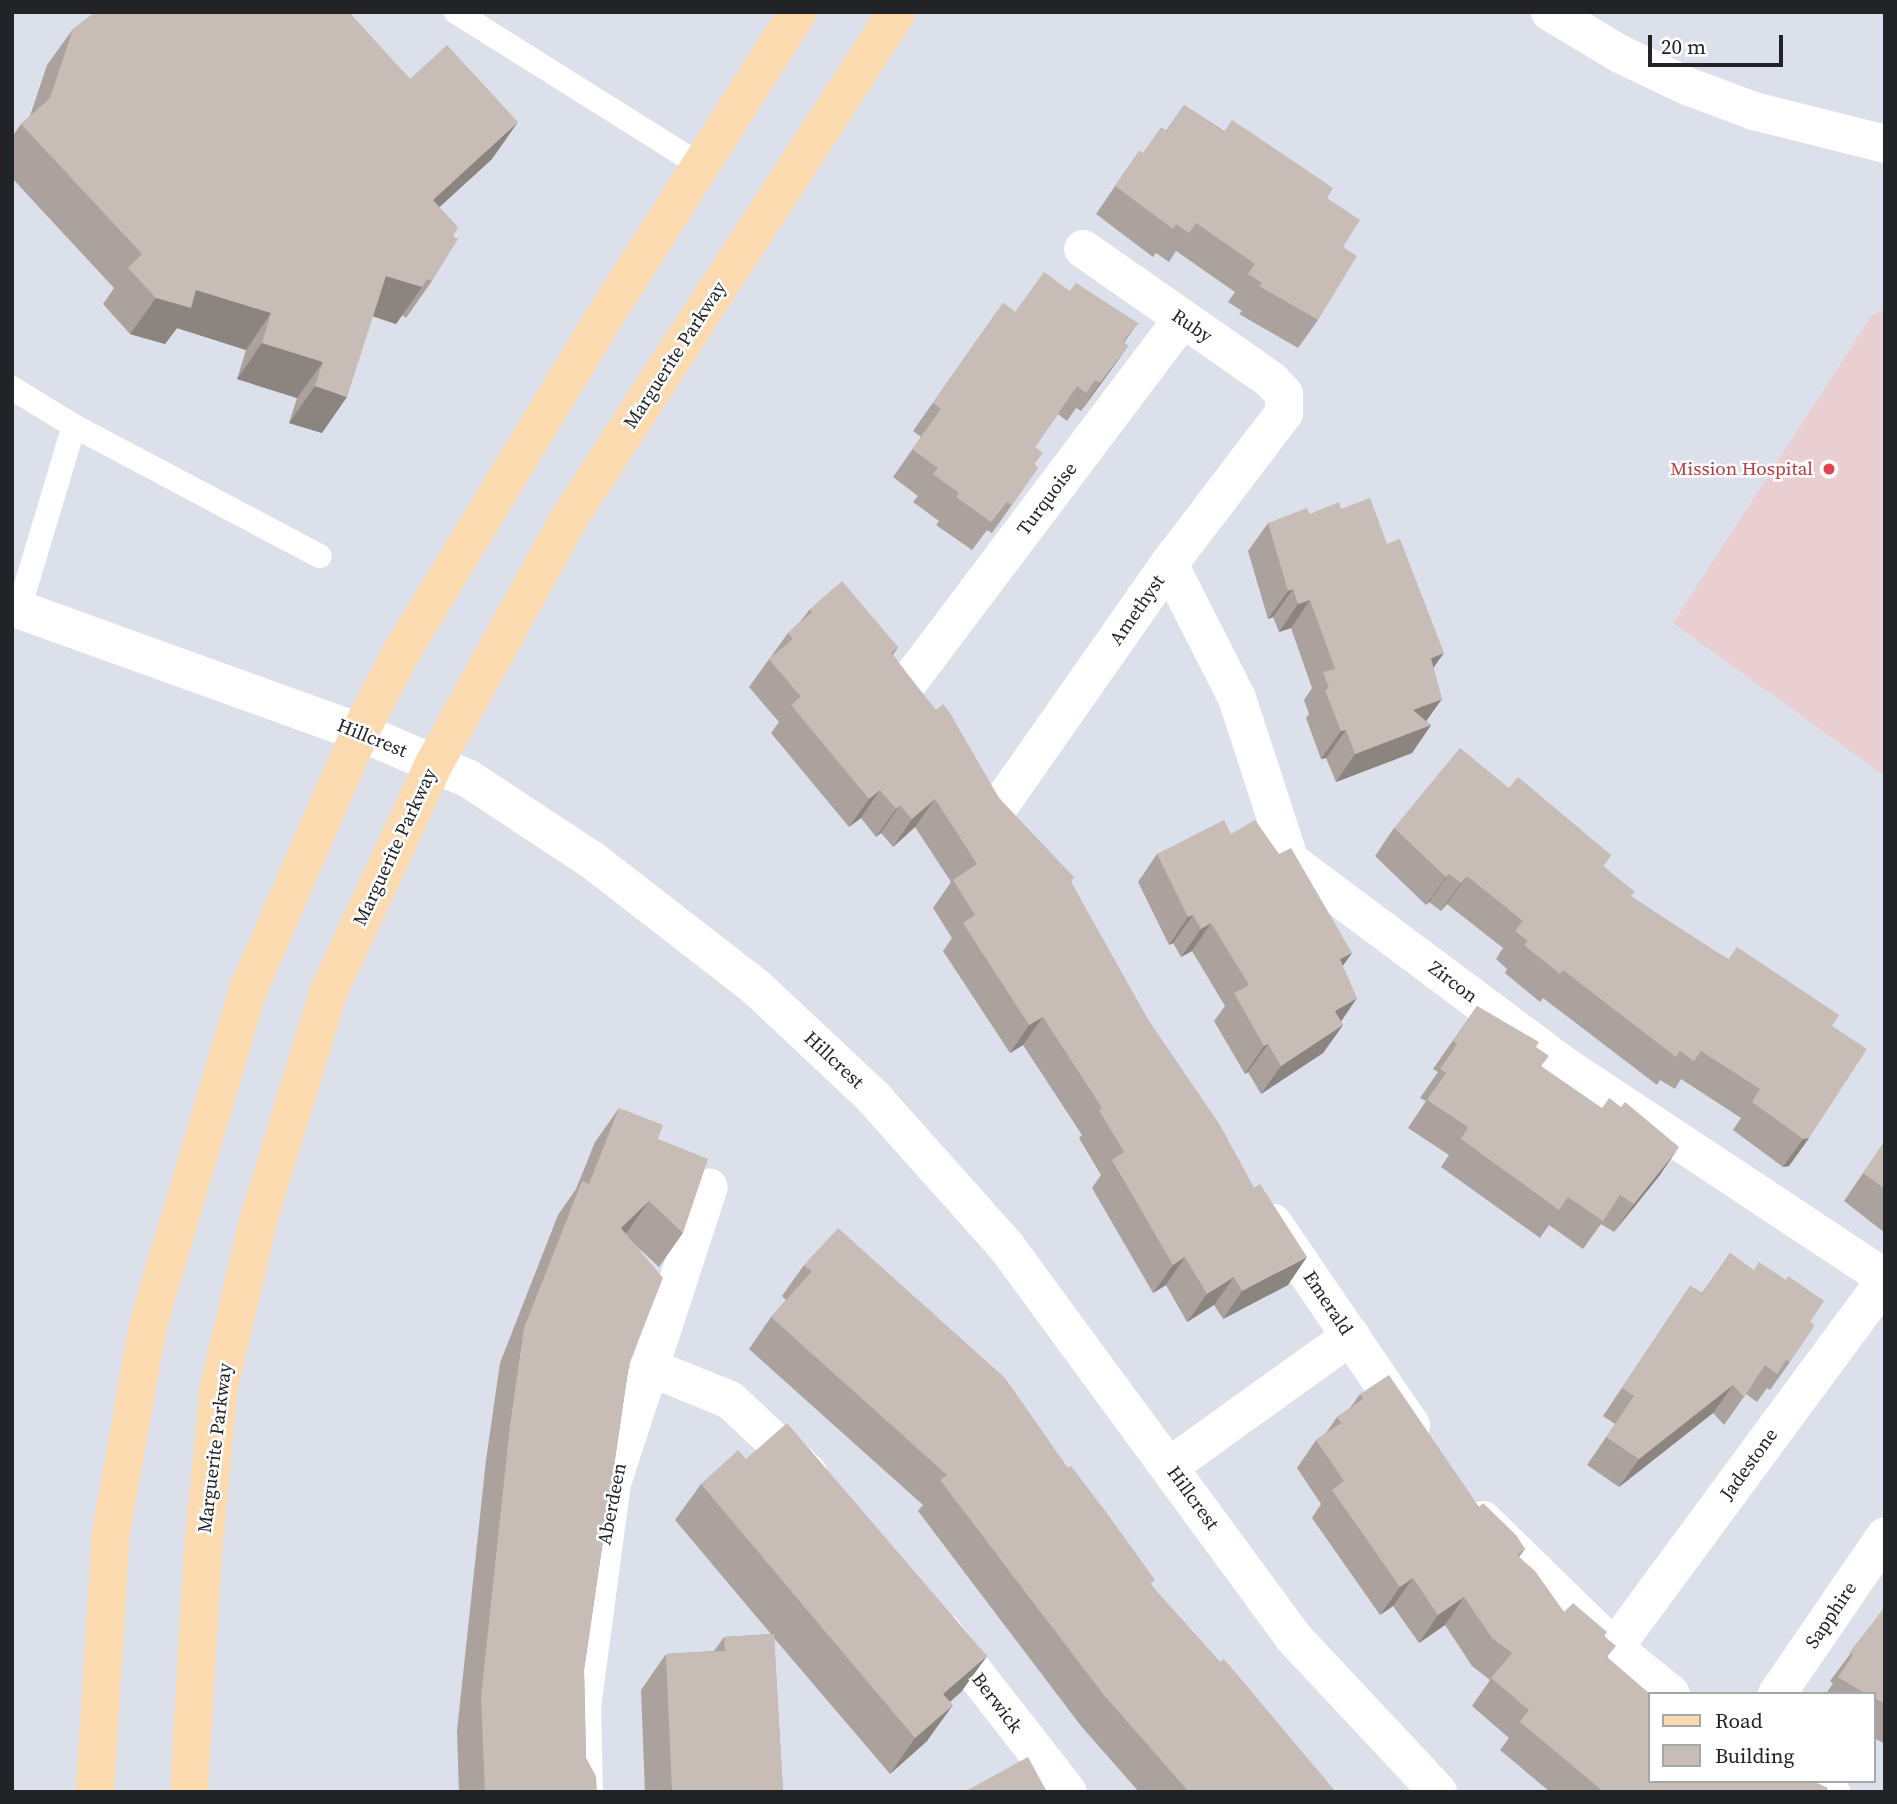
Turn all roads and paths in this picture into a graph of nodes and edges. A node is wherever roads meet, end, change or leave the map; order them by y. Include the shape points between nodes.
1 (456, 12) edge
2 (798, 12) edge
3 (897, 12) edge
4 (1550, 12) edge
5 (1885, 144) edge
6 (700, 165) junction
7 (1083, 249) dead end
8 (1182, 320) junction
9 (12, 387) edge
10 (1284, 413) joint
11 (74, 426) junction
12 (320, 556) dead end
13 (1169, 564) junction
14 (15, 608) edge
15 (886, 648) edge
16 (360, 732) junction
17 (434, 764) junction
18 (976, 776) edge
19 (996, 811) junction
20 (1025, 841) edge
21 (709, 1188) dead end
22 (1256, 1198) edge
23 (1885, 1280) edge
24 (1351, 1336) junction
25 (649, 1367) junction
26 (1427, 1450) edge
27 (1170, 1466) junction
28 (1458, 1495) edge
29 (836, 1503) edge
30 (1885, 1536) edge
31 (922, 1606) edge
32 (1614, 1648) junction
33 (1669, 1692) edge
34 (1778, 1692) edge
35 (1813, 1783) edge
36 (95, 1792) edge
37 (189, 1792) edge
38 (584, 1792) edge
39 (1068, 1792) edge
40 (1438, 1792) edge
41 (1831, 1792) edge

1 - 6 lane
2 - 6 main road
3 - 17 main road, Marguerite Parkway via 568,520
4 - 5 street via 1686,86 1754,111
6 - 16 main road via 401,653
7 - 8 street, Ruby
8 - 10 street, Ruby via 1271,380 1284,394
8 - 15 street, Turquoise via 923,694
9 - 11 lane
10 - 13 street, Amethyst
11 - 12 lane
11 - 14 lane
13 - 19 street, Amethyst
13 - 23 street, Zircon via 1237,698 1290,861 1568,1068
14 - 16 street, Hillcrest
16 - 17 street, Hillcrest
16 - 36 main road via 248,990 148,1325 111,1533
17 - 27 street, Hillcrest via 503,798 592,860 757,988 874,1098 1006,1245
17 - 37 main road, Marguerite Parkway via 330,990 256,1231 219,1387 203,1552
18 - 19 street
19 - 20 street
21 - 25 street, Aberdeen
22 - 24 street, Emerald
23 - 32 street, Jadestone
24 - 26 street, Emerald
24 - 27 street
25 - 29 street via 730,1399
25 - 38 street, Aberdeen via 612,1483 582,1707
27 - 40 street, Hillcrest via 1293,1637
28 - 32 street
30 - 34 street, Sapphire
31 - 39 street, Berwick
32 - 33 street
35 - 41 street

